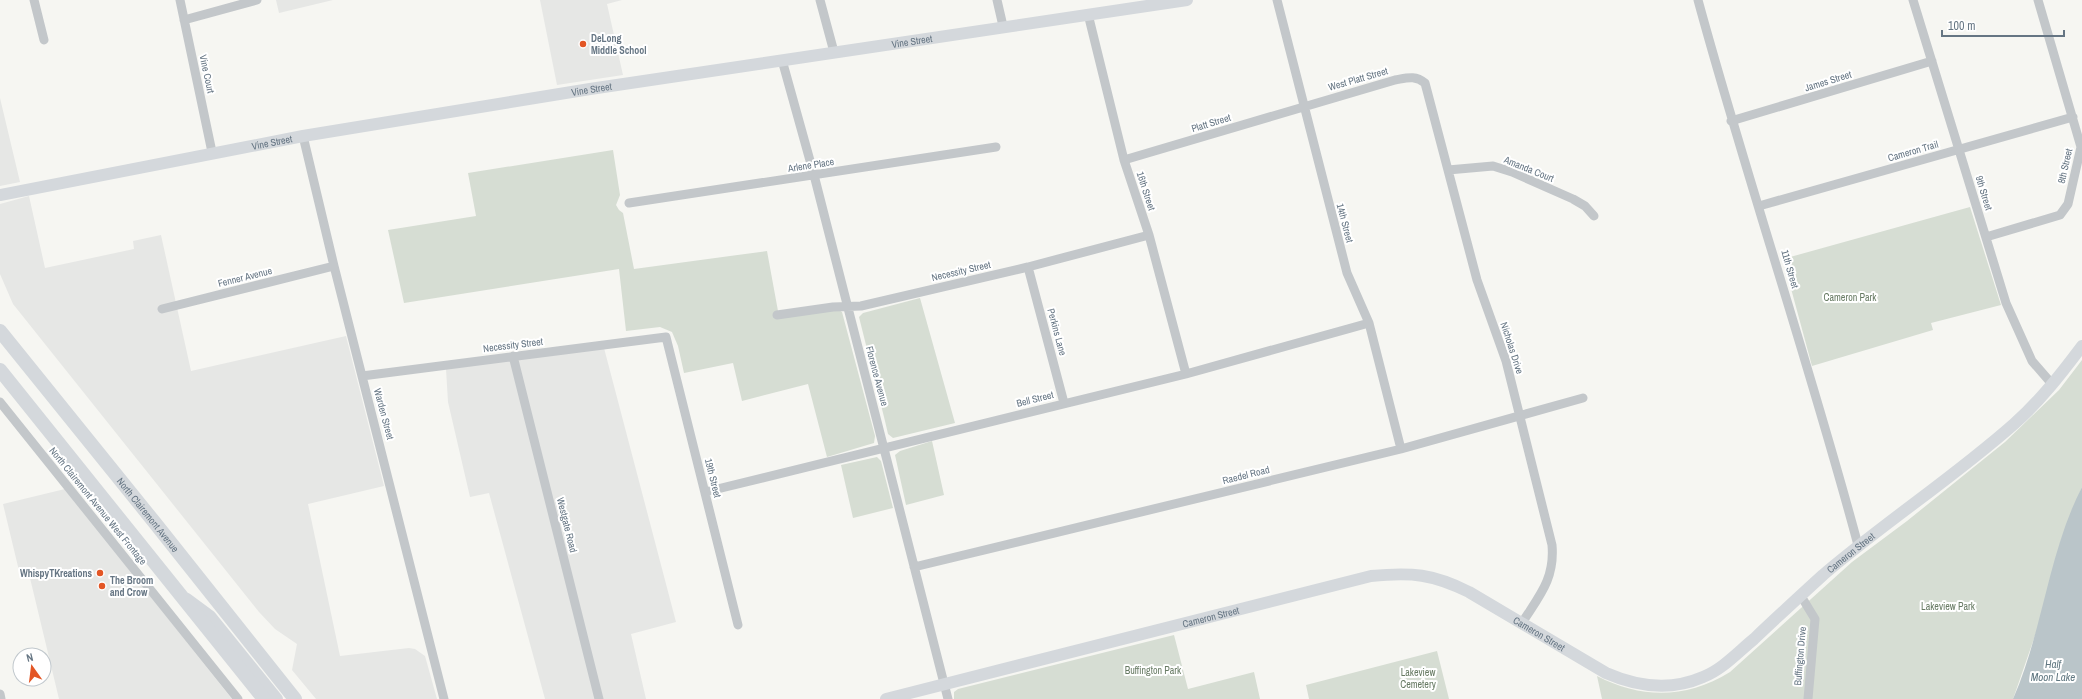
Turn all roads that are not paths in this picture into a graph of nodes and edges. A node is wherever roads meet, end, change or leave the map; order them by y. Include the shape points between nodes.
1 (34, 0) edge
2 (180, 0) edge
3 (257, 0) edge
4 (820, 0) edge
5 (997, 0) edge
6 (1186, 0) edge
7 (1277, 0) edge
8 (1698, 0) edge
9 (1913, 0) edge
10 (2038, 0) edge
11 (1139, 4) edge
12 (1088, 14) junction
13 (184, 20) junction
14 (1003, 26) junction
15 (44, 40) dead end
16 (834, 52) junction
17 (782, 60) junction
18 (1932, 61) junction
19 (1420, 78) joint
20 (1303, 106) junction
21 (2073, 117) junction
22 (1731, 121) junction
23 (303, 136) junction
24 (996, 147) dead end
25 (1960, 149) junction
26 (212, 152) junction
27 (1124, 160) junction
28 (1448, 170) junction
29 (814, 175) junction
30 (0, 195) edge
31 (629, 203) dead end
32 (1759, 206) junction
33 (1594, 216) dead end
34 (1149, 235) junction
35 (1986, 237) junction
36 (334, 266) junction
37 (1028, 267) junction
38 (847, 306) junction
39 (162, 309) dead end
40 (777, 315) dead end
41 (1369, 323) junction
42 (0, 331) edge
43 (0, 336) edge
44 (666, 337) joint
45 (11, 345) junction
46 (2082, 346) edge
47 (513, 356) junction
48 (0, 370) edge
49 (1186, 374) junction
50 (362, 376) junction
51 (2052, 384) junction
52 (1583, 398) dead end
53 (0, 402) edge
54 (1064, 403) junction
55 (1520, 415) junction
56 (885, 449) junction
57 (1401, 449) junction
58 (705, 492) junction
59 (1858, 545) junction
60 (914, 567) junction
61 (180, 593) junction
62 (1801, 596) junction
63 (1522, 623) junction
64 (738, 625) dead end
65 (945, 684) junction
66 (0, 694) edge
67 (1, 699) edge
68 (238, 699) edge
69 (264, 699) edge
70 (277, 699) edge
71 (295, 699) edge
72 (444, 699) edge
73 (599, 699) edge
74 (886, 699) edge
75 (948, 699) edge
76 (1808, 699) edge

1 - 15 street
2 - 13 street, Vine Court
3 - 13 street
4 - 16 street
5 - 14 street
6 - 11 main road, Vine Street
7 - 20 street, 14th Street
8 - 22 street, 11th Street
9 - 18 street, 9th Street
10 - 21 street, 8th Street
11 - 12 main road, Vine Street
12 - 14 main road, Vine Street
12 - 27 street, 16th Street
13 - 26 street, Vine Court
14 - 16 main road, Vine Street
16 - 17 main road, Vine Street
17 - 23 main road, Vine Street
17 - 29 street, Florence Avenue
18 - 22 street, James Street
18 - 25 street, 9th Street
19 - 20 street, West Platt Street via 1410,77
19 - 28 street, Nicholas Drive via 1425,83
20 - 27 street, Platt Street
20 - 41 street, 14th Street via 1347,273
21 - 25 street, Cameron Trail
21 - 35 street, 8th Street via 2081,147 2068,204 2060,216
22 - 32 street, 11th Street
23 - 26 main road, Vine Street
23 - 36 street, Warden Street
24 - 29 street, Arlene Place
25 - 32 street, Cameron Trail
25 - 35 street, 9th Street
26 - 30 main road, Vine Street
27 - 34 street, 16th Street
28 - 33 street, Amanda Court via 1482,166 1499,168 1573,199 1585,206
28 - 55 street, Nicholas Drive via 1477,280 1498,336
29 - 31 street, Arlene Place
29 - 38 street, Florence Avenue
32 - 59 street, 11th Street
34 - 37 street, Necessity Street
34 - 49 street, 16th Street
35 - 51 street, 9th Street via 2009,310 2032,361
36 - 39 street, Fenner Avenue
36 - 50 street, Warden Street
37 - 38 street, Necessity Street via 861,306
37 - 54 street, Perkins Lane
38 - 40 street, Necessity Street
38 - 56 street, Florence Avenue
41 - 49 street, Bell Street
41 - 57 street, 14th Street
42 - 45 main road, North Clairemont Avenue
43 - 45 main road
44 - 47 street, Necessity Street
44 - 58 street, 19th Street
45 - 71 main road, North Clairemont Avenue
46 - 51 main road, Cameron Street
47 - 50 street, Necessity Street
47 - 73 street, Westgate Road
48 - 61 main road
49 - 54 street, Bell Street
50 - 72 street, Warden Street
51 - 59 main road, Cameron Street via 2009,428
52 - 55 street, Raedel Road
53 - 68 street, North Clairemont Avenue West Frontage
54 - 56 street, Bell Street
55 - 57 street, Raedel Road
55 - 63 street, Nicholas Drive via 1552,545 1553,559 1551,574
56 - 58 street, Bell Street
56 - 60 street, Florence Avenue
57 - 60 street, Raedel Road
58 - 64 street, 19th Street
59 - 62 main road, Cameron Street
60 - 65 street, Florence Avenue
61 - 69 main road
61 - 70 main road via 210,616
62 - 63 main road, Cameron Street via 1718,669 1692,681 1668,686 1651,686 1619,678
62 - 76 street, Buffington Drive via 1815,619
63 - 65 main road, Cameron Street via 1469,592 1429,576 1400,573 1371,576
65 - 74 main road, Cameron Street
65 - 75 street, Florence Avenue
66 - 67 street

